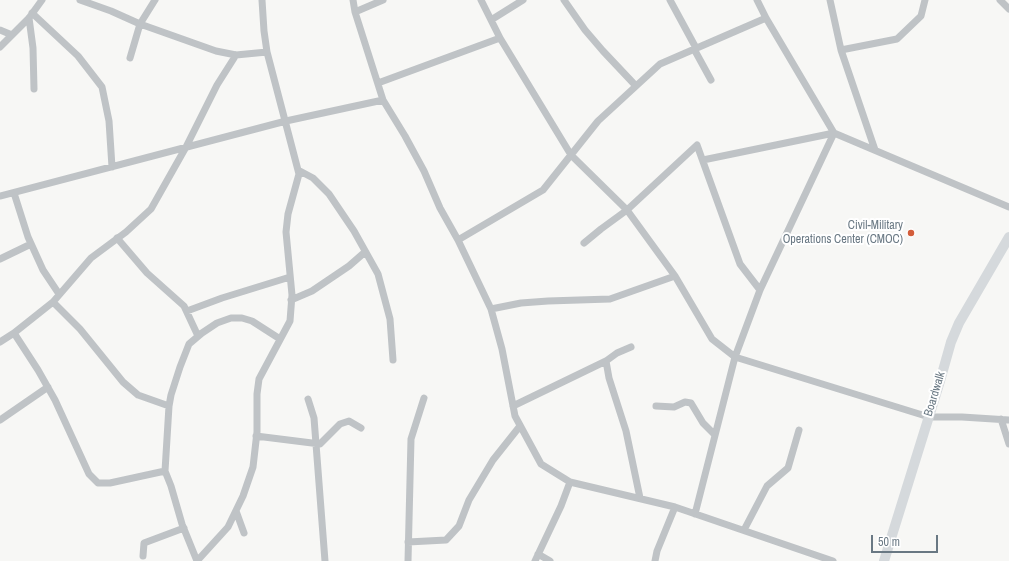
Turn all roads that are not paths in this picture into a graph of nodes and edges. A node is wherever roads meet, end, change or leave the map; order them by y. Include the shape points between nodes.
1 (42, 0) edge
2 (80, 0) edge
3 (155, 0) edge
4 (262, 0) edge
5 (353, 0) edge
6 (383, 0) edge
7 (481, 0) edge
8 (523, 0) edge
9 (564, 0) edge
10 (670, 0) edge
11 (757, 0) edge
12 (830, 0) edge
13 (925, 0) edge
14 (1000, 0) edge
15 (1009, 9) edge
16 (355, 12) junction
17 (31, 16) junction
18 (766, 18) junction
19 (492, 20) junction
20 (140, 24) junction
21 (0, 30) edge
22 (12, 35) junction
23 (500, 38) junction
24 (0, 47) edge
25 (695, 49) junction
26 (841, 50) junction
27 (267, 52) junction
28 (236, 55) junction
29 (130, 58) dead end
30 (711, 80) dead end
31 (378, 82) junction
32 (636, 86) junction
33 (34, 89) dead end
34 (382, 100) junction
35 (286, 121) junction
36 (834, 133) junction
37 (186, 147) junction
38 (875, 150) junction
39 (571, 155) junction
40 (703, 160) junction
41 (112, 167) junction
42 (298, 170) junction
43 (14, 193) junction
44 (0, 196) edge
45 (1009, 207) edge
46 (627, 210) junction
47 (1009, 237) edge
48 (117, 238) junction
49 (458, 240) junction
50 (584, 243) dead end
51 (31, 244) junction
52 (365, 252) junction
53 (0, 259) edge
54 (290, 276) junction
55 (675, 276) junction
56 (760, 290) junction
57 (59, 294) junction
58 (291, 300) junction
59 (53, 302) junction
60 (490, 309) junction
61 (187, 311) junction
62 (14, 333) junction
63 (198, 336) junction
64 (280, 339) junction
65 (0, 342) edge
66 (630, 347) dead end
67 (735, 357) junction
68 (393, 360) dead end
69 (606, 361) junction
70 (48, 387) junction
71 (308, 398) dead end
72 (424, 398) dead end
73 (169, 406) junction
74 (513, 406) junction
75 (656, 406) dead end
76 (929, 417) junction
77 (1001, 419) junction
78 (0, 420) edge
79 (1009, 420) edge
80 (520, 426) junction
81 (361, 428) dead end
82 (799, 430) dead end
83 (715, 435) junction
84 (256, 436) junction
85 (315, 444) junction
86 (1009, 444) edge
87 (165, 471) junction
88 (570, 482) junction
89 (640, 498) junction
90 (675, 507) junction
91 (236, 511) junction
92 (695, 514) junction
93 (184, 528) junction
94 (744, 530) junction
95 (244, 533) dead end
96 (408, 542) junction
97 (143, 556) dead end
98 (537, 558) edge
99 (197, 561) edge
100 (325, 561) edge
101 (408, 561) edge
102 (550, 561) edge
103 (655, 561) edge
104 (833, 561) edge
105 (884, 561) edge

1 - 17 street
2 - 20 street
3 - 20 street
4 - 27 street
5 - 16 street
6 - 16 street
7 - 19 street
8 - 19 street
9 - 32 street via 602,51
10 - 25 street
11 - 18 street
12 - 26 street
13 - 26 street via 921,16 897,39
14 - 15 street
16 - 31 street
17 - 22 street
17 - 33 street
17 - 41 street via 78,56 102,87 109,121
18 - 25 street
18 - 36 street
19 - 23 street
20 - 28 street via 216,51
20 - 29 street
21 - 22 street
22 - 24 street
23 - 31 street
23 - 39 street
25 - 30 street
25 - 32 street via 660,64
26 - 38 street
27 - 28 street
27 - 35 street
28 - 37 street via 217,85
31 - 34 street
32 - 39 street via 598,121
34 - 35 street
34 - 49 street via 424,171 440,208
35 - 37 street
35 - 42 street
36 - 38 street
36 - 40 street
36 - 56 street
37 - 41 street
37 - 48 street via 151,209
38 - 45 street
39 - 46 street
39 - 49 street via 543,190
40 - 46 street via 697,145
40 - 56 street via 740,264
41 - 43 street
42 - 52 street via 313,178 329,194
42 - 54 street via 286,232
43 - 44 street
43 - 51 street
46 - 50 street
46 - 55 street
47 - 76 street, Boardwalk via 954,332
48 - 57 street via 91,258
48 - 61 street via 147,273
49 - 60 street
51 - 53 street
51 - 57 street via 43,270
52 - 58 street via 318,287
52 - 68 street via 378,274 390,319
54 - 58 street
54 - 61 street
55 - 60 street via 610,299 521,303
55 - 67 street via 712,339
56 - 67 street
57 - 59 street
58 - 64 street via 290,321
59 - 62 street
59 - 73 street via 80,329 123,382 138,395
60 - 74 street via 502,349
61 - 63 street
62 - 65 street
62 - 70 street
63 - 64 street via 217,323 231,318 242,318 263,327
63 - 73 street via 190,344 170,395
64 - 84 street via 259,379
66 - 69 street
67 - 76 street
67 - 83 street
69 - 74 street
69 - 89 street via 626,431
70 - 78 street
70 - 87 street via 89,474 98,482 110,483
71 - 85 street via 314,418
72 - 96 street via 412,439
73 - 87 street
74 - 80 street
75 - 83 street via 674,407 685,402 691,403 703,423
76 - 77 street
76 - 105 street, Boardwalk
77 - 79 street
77 - 86 street
80 - 88 street via 541,464
80 - 96 street via 493,460 469,500 459,526 446,540
81 - 85 street via 349,421 340,424 320,444
82 - 94 street via 788,468 767,486
83 - 92 street
84 - 85 street
84 - 91 street via 253,467
85 - 100 street
87 - 93 street
88 - 89 street
88 - 98 street
89 - 90 street
90 - 92 street
90 - 103 street
91 - 95 street
91 - 99 street via 228,527
92 - 94 street
93 - 97 street via 144,543
93 - 99 street
94 - 104 street
96 - 101 street
98 - 102 street

